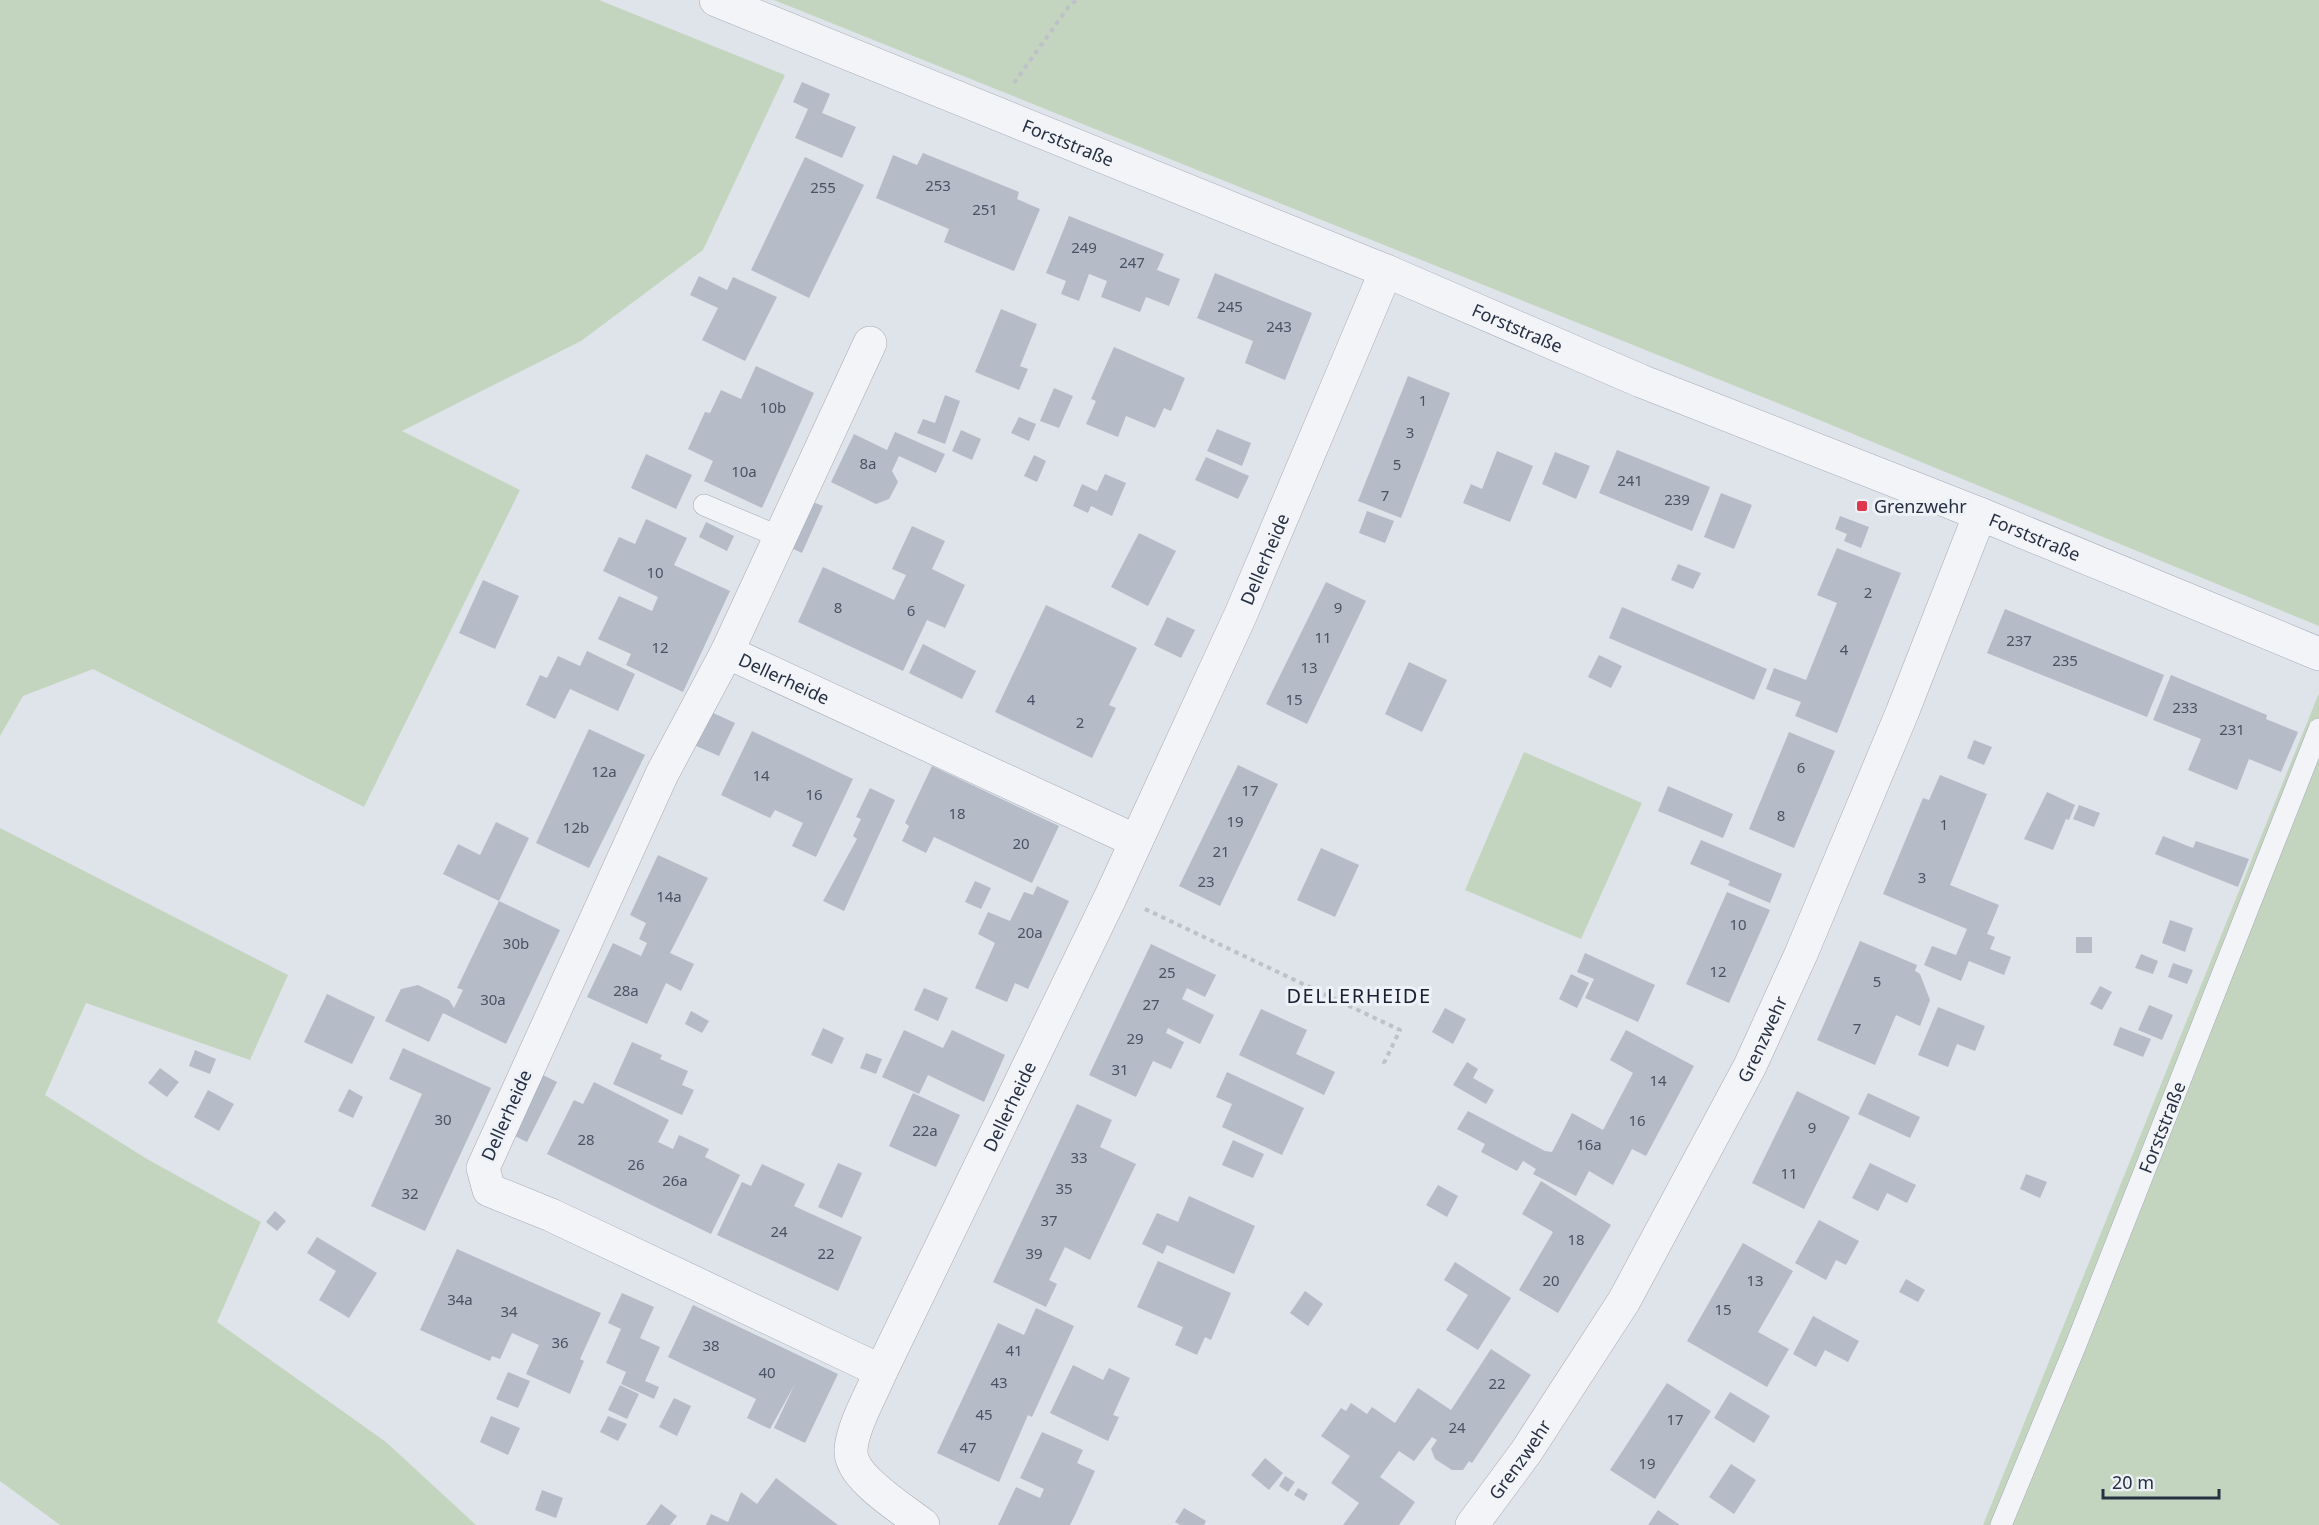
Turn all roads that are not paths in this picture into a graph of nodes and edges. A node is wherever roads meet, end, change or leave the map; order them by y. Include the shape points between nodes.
1 (716, 0) edge
2 (1386, 271) junction
3 (870, 343) dead end
4 (704, 505) dead end
5 (1980, 514) junction
6 (780, 537) junction
7 (727, 652) junction
8 (2319, 654) edge
9 (2319, 729) edge
10 (1136, 841) junction
11 (881, 1371) junction
12 (923, 1525) edge
13 (1472, 1525) edge
14 (2001, 1525) edge

1 - 2 street, Forststraße
2 - 5 street, Forststraße via 1641,381
2 - 10 street, Dellerheide via 1241,614
3 - 6 street, Dellerheide
4 - 6 lane
5 - 8 street, Forststraße
5 - 13 street, Grenzwehr via 1856,823 1750,1066 1624,1301 1526,1452
6 - 7 street, Dellerheide
7 - 10 street, Dellerheide
7 - 11 street, Dellerheide via 662,774 606,893 486,1157 484,1180 489,1190 551,1215
9 - 14 lane, Forststraße
10 - 11 street, Dellerheide
11 - 12 street, Dellerheide via 853,1437 853,1464 863,1478

